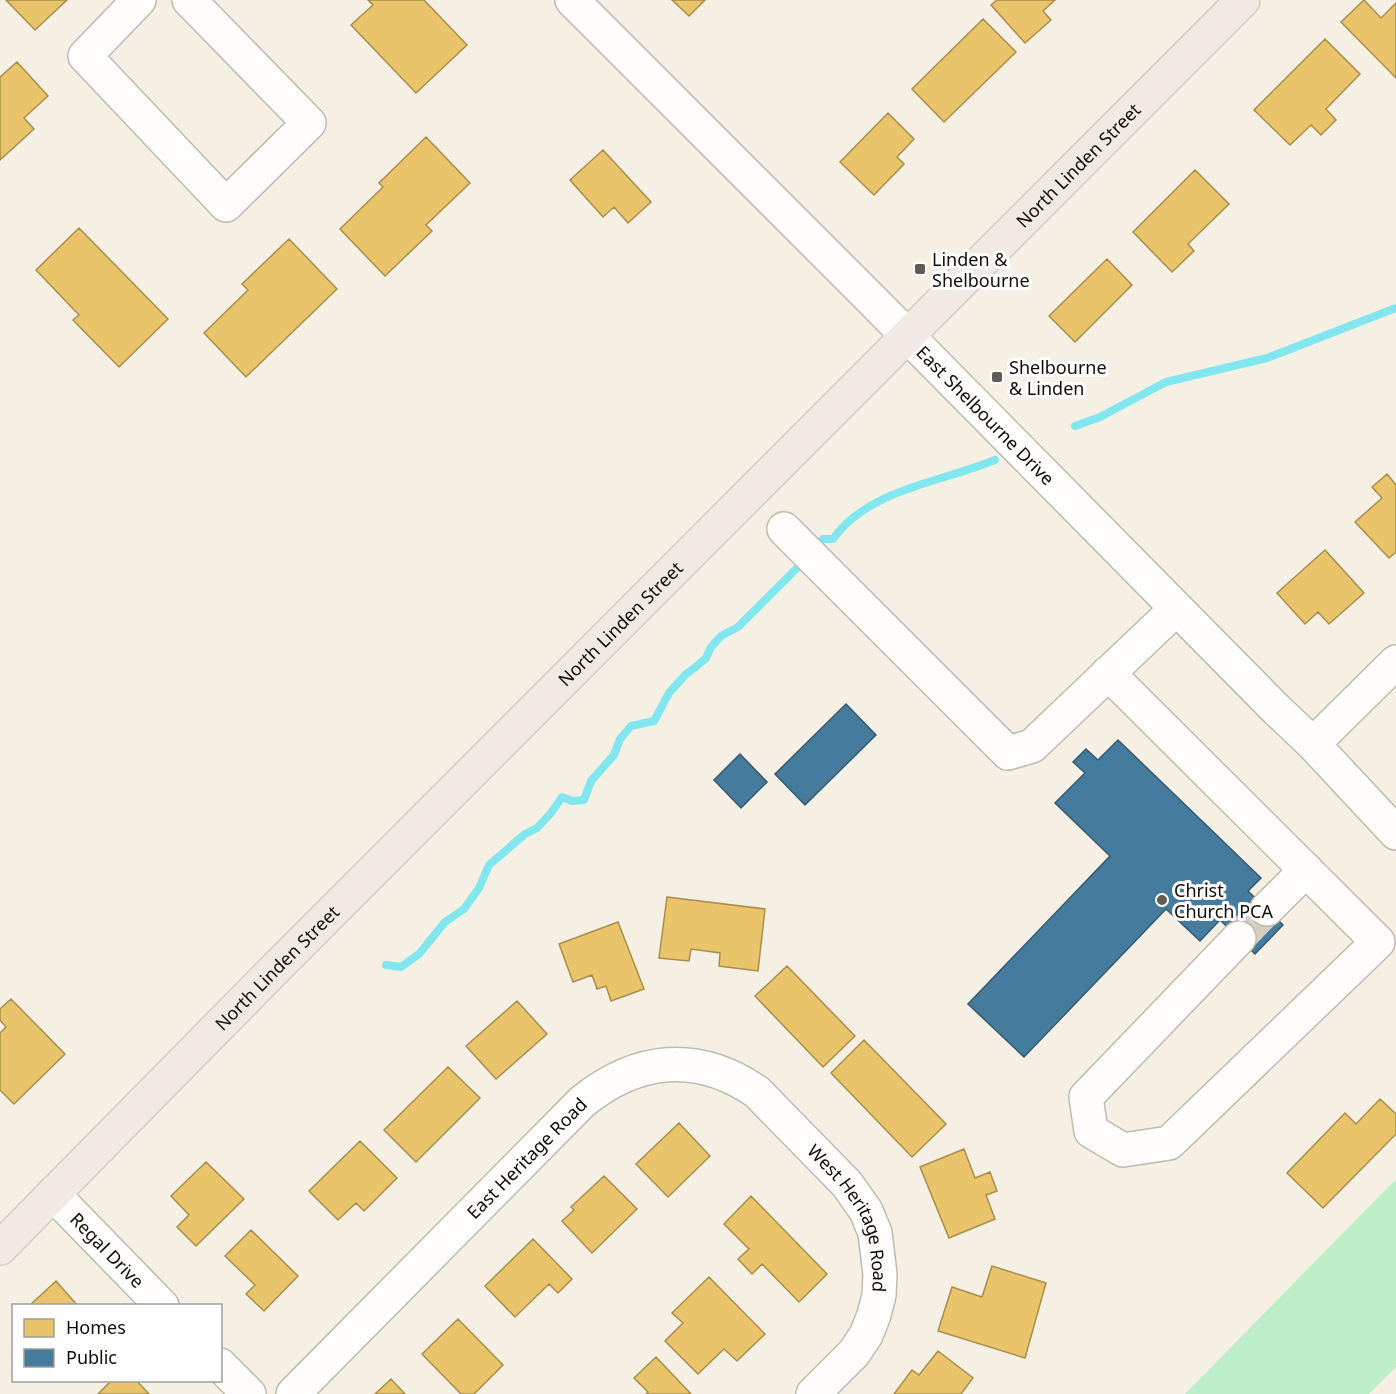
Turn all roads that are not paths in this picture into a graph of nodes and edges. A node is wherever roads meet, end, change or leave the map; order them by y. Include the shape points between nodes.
1 (139, 0) edge
2 (189, 0) edge
3 (572, 0) edge
4 (1244, 0) edge
5 (907, 336) junction
6 (784, 529) dead end
7 (1176, 609) junction
8 (1396, 662) edge
9 (1108, 673) junction
10 (1312, 744) junction
11 (1396, 833) edge
12 (1306, 870) junction
13 (1267, 909) tunnel mouth
14 (1239, 939) tunnel mouth
15 (799, 1134) joint
16 (53, 1194) junction
17 (0, 1248) edge
18 (161, 1304) edge
19 (222, 1367) edge
20 (249, 1394) edge
21 (293, 1394) edge
22 (813, 1394) edge

1 - 2 street via 85,56 226,205 309,123
3 - 5 street, East Shelbourne Drive
4 - 5 main road, North Linden Street
5 - 7 street, East Shelbourne Drive
5 - 16 main road, North Linden Street
6 - 9 street via 1008,753 1032,746
7 - 9 street
7 - 10 street, East Shelbourne Drive
8 - 10 street
9 - 12 street
10 - 11 street, East Shelbourne Drive
12 - 13 street
12 - 14 street via 1378,942 1169,1143 1123,1150 1091,1131 1086,1097
15 - 21 street, East Heritage Road via 757,1092 721,1072 681,1064 617,1077 582,1102
15 - 22 street, West Heritage Road via 847,1184 866,1211 875,1233 880,1274 879,1294 866,1335 854,1353
16 - 17 main road, North Linden Street
16 - 18 street, Regal Drive
19 - 20 street

